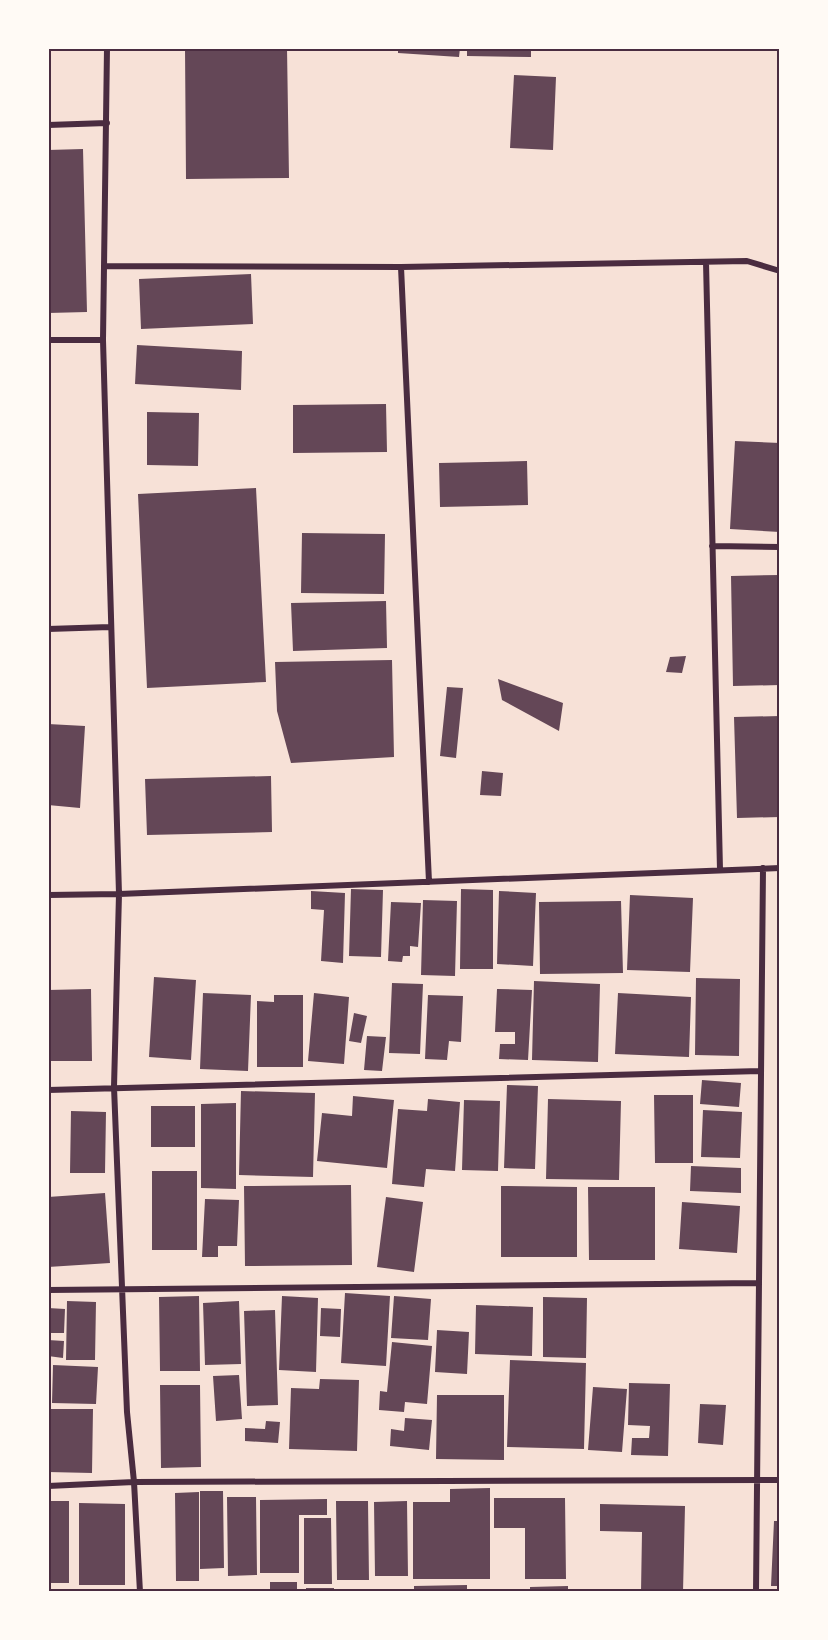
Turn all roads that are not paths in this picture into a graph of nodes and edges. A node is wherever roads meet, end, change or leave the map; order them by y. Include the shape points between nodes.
1 (107, 48) edge
2 (107, 123) junction
3 (48, 125) edge
4 (706, 262) junction
5 (104, 266) junction
6 (401, 267) junction
7 (780, 271) edge
8 (48, 340) edge
9 (103, 340) junction
10 (712, 546) junction
11 (780, 547) edge
12 (110, 627) junction
13 (48, 628) edge
14 (763, 868) junction
15 (780, 868) edge
16 (720, 870) junction
17 (429, 882) junction
18 (119, 894) junction
19 (48, 895) edge
20 (760, 1071) junction
21 (114, 1087) junction
22 (48, 1090) edge
23 (758, 1283) junction
24 (122, 1288) junction
25 (48, 1290) edge
26 (780, 1480) edge
27 (756, 1481) junction
28 (134, 1482) junction
29 (48, 1486) edge
30 (140, 1592) edge
31 (756, 1592) edge

1 - 2 street
2 - 3 street
2 - 5 street
4 - 6 street
4 - 7 street via 747,261
4 - 10 street
5 - 6 street
5 - 9 street
6 - 17 street
8 - 9 street
9 - 12 street
10 - 11 street
10 - 16 street
12 - 13 street
12 - 18 street
14 - 15 street
14 - 16 street
14 - 20 street
16 - 17 street
17 - 18 street
18 - 19 street
18 - 21 street
20 - 21 street
20 - 23 street
21 - 22 street
21 - 24 street
23 - 24 street
23 - 27 street
24 - 25 street
24 - 28 street
26 - 27 street
27 - 28 street
27 - 31 street
28 - 29 street
28 - 30 street

